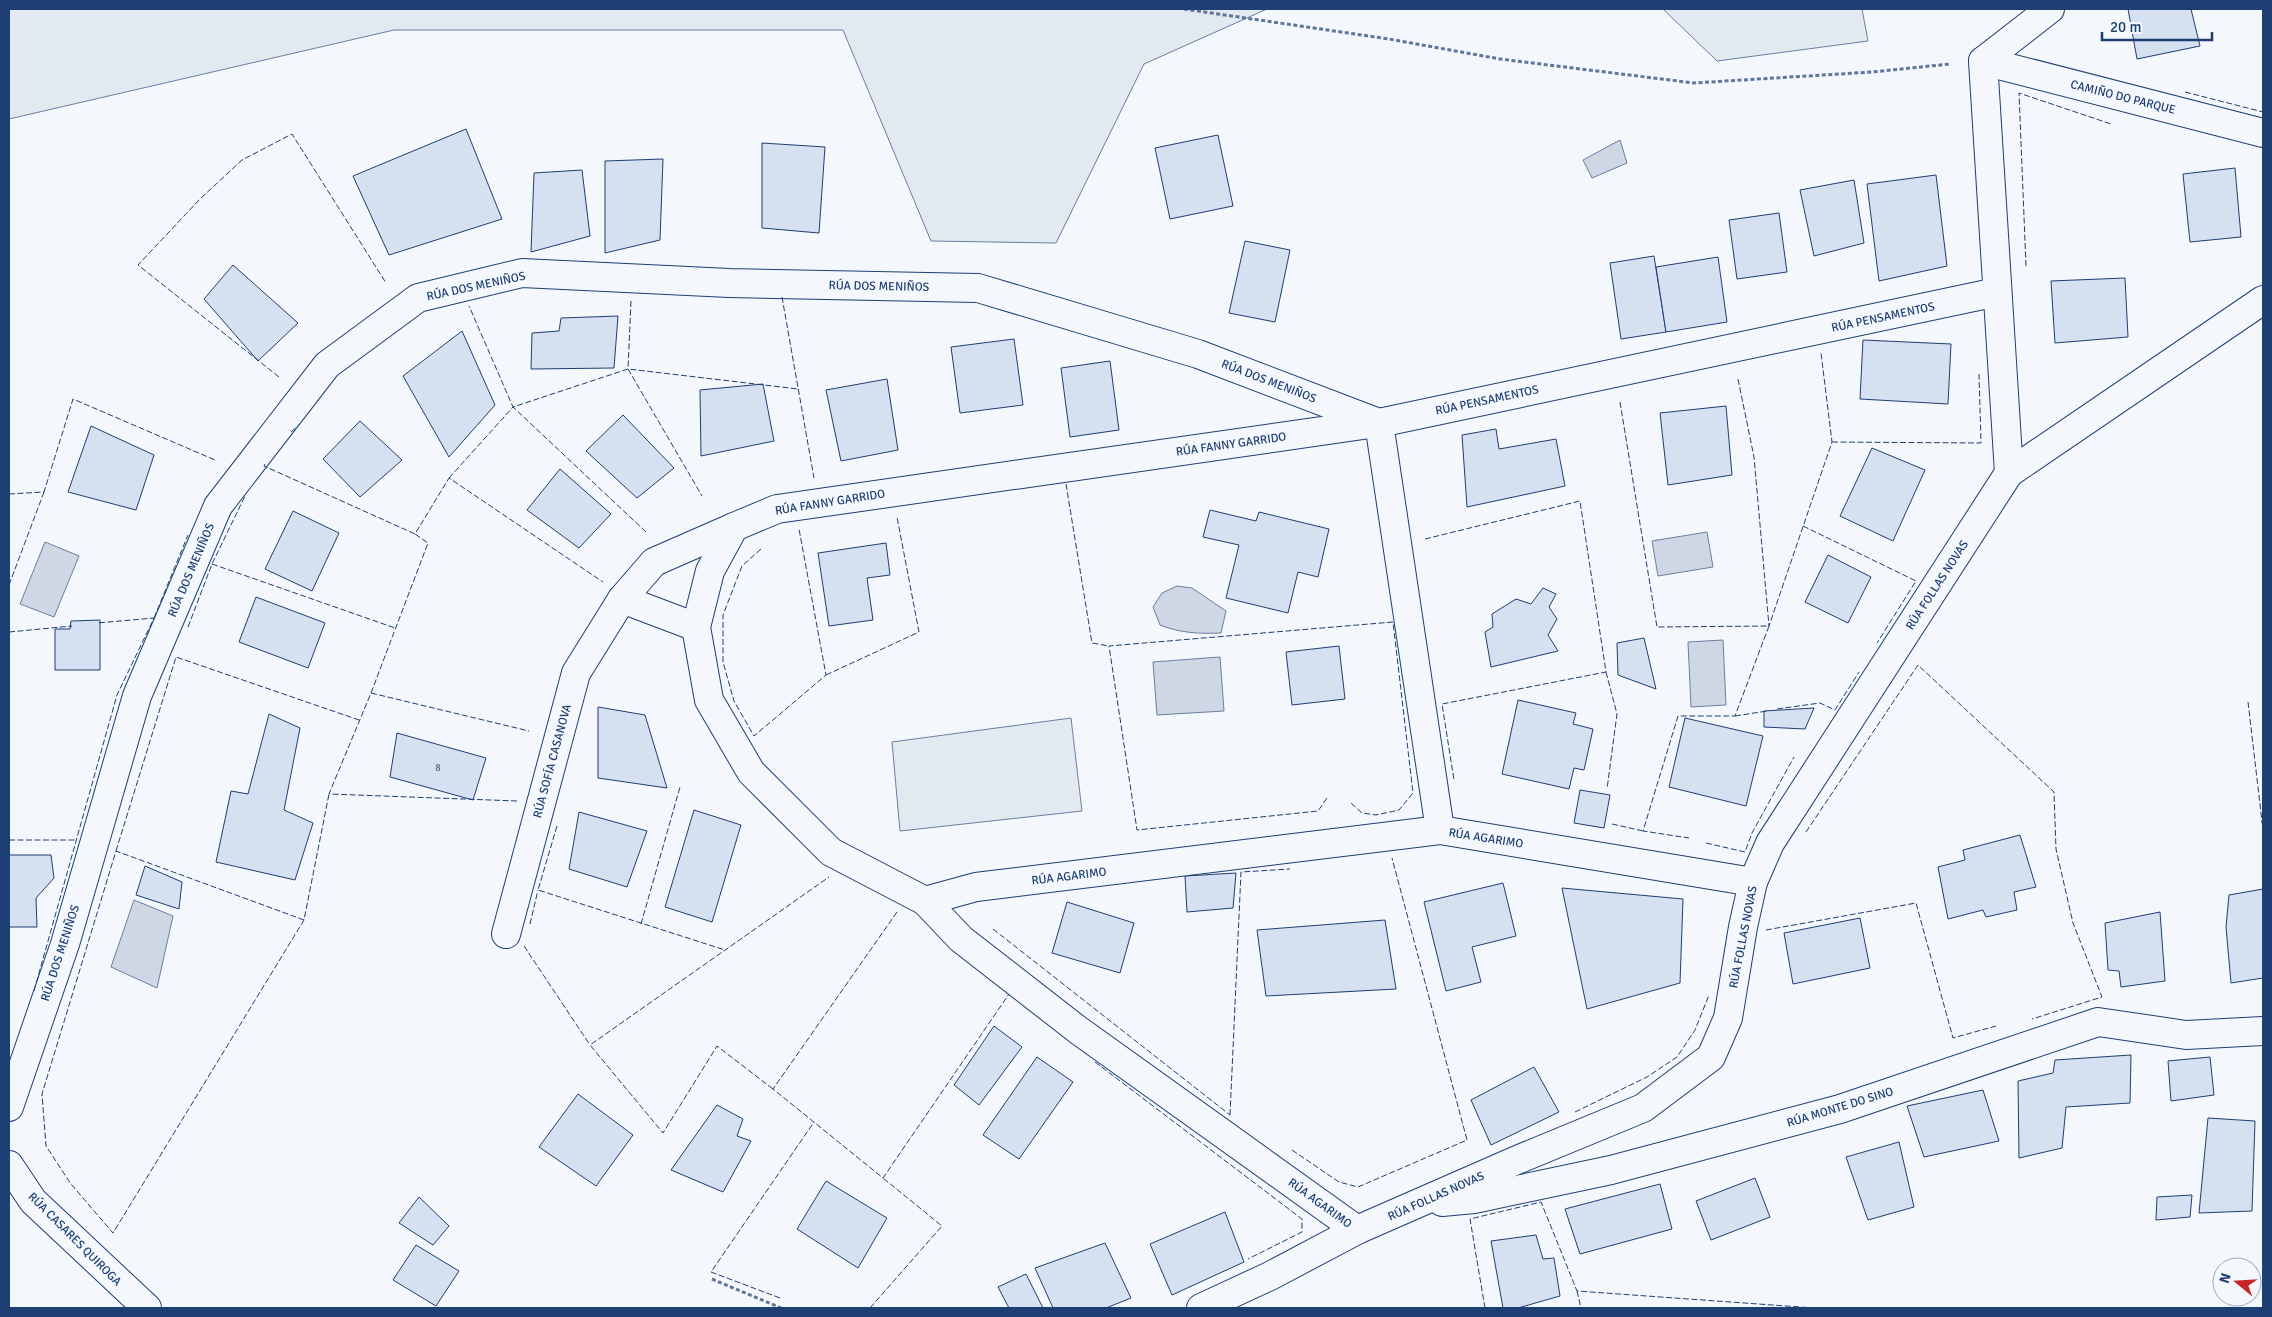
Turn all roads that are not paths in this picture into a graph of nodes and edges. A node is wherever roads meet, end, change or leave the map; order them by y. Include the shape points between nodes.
1 (2050, 9) edge
2 (1983, 61) junction
3 (2263, 133) edge
4 (1997, 292) junction
5 (2263, 300) edge
6 (1379, 423) junction
7 (2009, 473) junction
8 (734, 527) junction
9 (622, 599) junction
10 (696, 627) junction
11 (1440, 830) junction
12 (1753, 882) junction
13 (925, 901) junction
14 (506, 934) dead end
15 (2263, 1031) edge
16 (9, 1107) edge
17 (9, 1165) edge
18 (1413, 1205) junction
19 (1357, 1230) junction
20 (147, 1308) edge
21 (1201, 1308) edge

1 - 2 street
2 - 3 street, CAMIÑO DO PARQUE
2 - 4 street
4 - 6 street, RÚA PENSAMENTOS
4 - 7 street
5 - 7 street, RÚA FOLLAS NOVAS
6 - 8 street, RÚA FANNY GARRIDO via 777,509
6 - 11 street
6 - 16 street, RÚA DOS MENIÑOS via 1198,354 978,288 729,283 522,273 418,298 327,365 218,506 137,696 64,944
7 - 12 street, RÚA FOLLAS NOVAS via 1770,843
8 - 9 street, RÚA SOFÍA CASANOVA via 654,562
8 - 10 street via 710,571
9 - 10 street
9 - 14 street, RÚA SOFÍA CASANOVA via 576,672
10 - 13 street via 709,700 751,772 831,852
11 - 12 street, RÚA AGARIMO
11 - 13 street, RÚA AGARIMO via 976,888
12 - 18 street, RÚA FOLLAS NOVAS via 1728,1018 1711,1057 1643,1108
13 - 19 street, RÚA AGARIMO via 961,939 1078,1030
15 - 18 street, RÚA MONTE DO SINO via 2186,1035 2098,1022 1840,1108 1621,1168 1474,1199
17 - 20 street, RÚA CASARES QUIROGA via 33,1201
18 - 19 street, RÚA FOLLAS NOVAS
19 - 21 street, RÚA FOLLAS NOVAS

